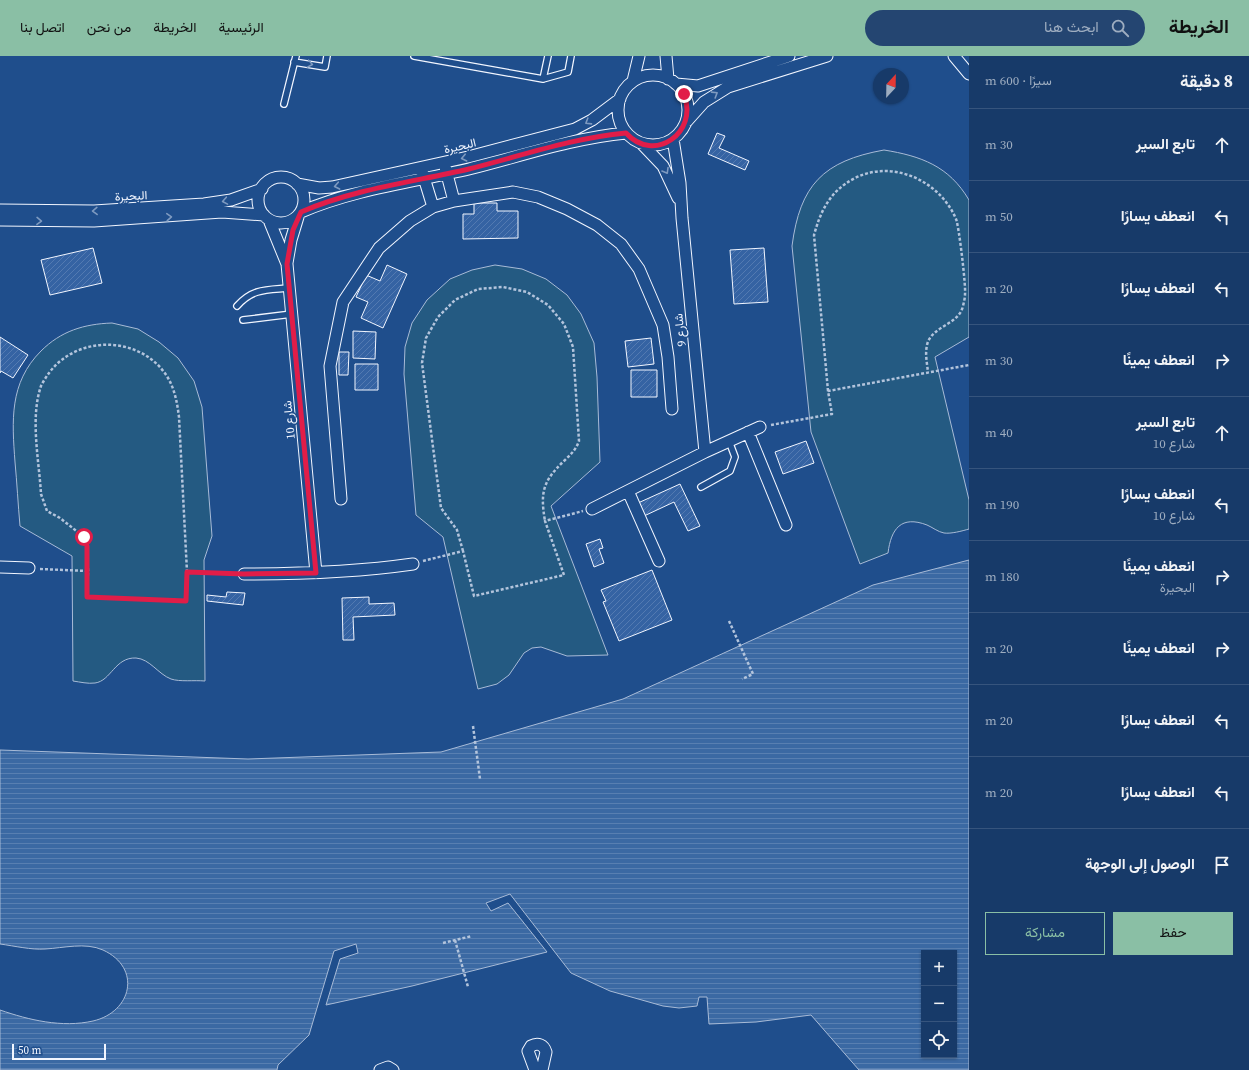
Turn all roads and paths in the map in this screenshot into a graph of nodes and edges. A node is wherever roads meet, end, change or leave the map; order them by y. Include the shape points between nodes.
1 (327, 56) edge
2 (414, 56) edge
3 (548, 56) edge
4 (571, 56) edge
5 (638, 56) edge
6 (666, 56) edge
7 (789, 56) edge
8 (827, 56) edge
9 (954, 56) edge
10 (295, 59) edge
11 (753, 74) junction
12 (969, 74) edge
13 (543, 79) junction
14 (633, 81) junction
15 (672, 81) junction
16 (620, 99) junction
17 (284, 104) dead end
18 (687, 120) junction
19 (626, 133) junction
20 (673, 139) junction
21 (642, 144) junction
22 (446, 168) junction
23 (423, 173) junction
24 (297, 184) junction
25 (262, 189) junction
26 (454, 201) junction
27 (681, 206) junction
28 (433, 208) junction
29 (0, 210) edge
30 (299, 214) junction
31 (266, 217) junction
32 (0, 220) edge
33 (287, 264) junction
34 (289, 288) junction
35 (237, 306) dead end
36 (292, 314) junction
37 (243, 320) dead end
38 (969, 365) edge
39 (928, 372) junction
40 (828, 391) junction
41 (672, 409) dead end
42 (760, 427) joint
43 (748, 432) junction
44 (729, 441) junction
45 (705, 452) junction
46 (701, 487) dead end
47 (628, 491) junction
48 (341, 498) dead end
49 (592, 509) joint
50 (545, 521) junction
51 (786, 525) dead end
52 (463, 551) junction
53 (659, 561) dead end
54 (413, 564) joint
55 (0, 567) edge
56 (29, 568) joint
57 (88, 571) junction
58 (187, 572) junction
59 (316, 573) junction
60 (244, 574) joint
61 (729, 621) dead end
62 (742, 679) dead end
63 (473, 726) dead end
64 (480, 779) dead end
65 (472, 936) dead end
66 (455, 940) dead end
67 (443, 943) dead end
68 (468, 987) dead end
69 (380, 1070) edge
70 (394, 1070) edge
71 (535, 1070) edge
72 (542, 1070) edge

10 -> 1 lane via 325,67
2 - 13 lane
3 - 13 lane
4 - 13 lane via 568,72
5 - 14 street
6 - 15 street
7 - 11 street
8 - 11 street
9 - 12 street
10 - 17 lane
11 - 15 street via 698,86
18 -> 11 street via 714,95
14 - 15 street via 650,75
14 - 16 street
15 - 18 street via 687,101
16 - 19 street via 618,114
16 -> 22 street, البحيرة via 575,129
18 - 20 street
19 - 21 street
19 - 22 street, البحيرة via 578,140
20 - 21 street via 658,145
20 - 27 street, شارع 9
21 -> 27 street, شارع 9 via 666,170
22 - 23 street, البحيرة
22 - 26 street
23 -> 24 street, البحيرة via 332,187 319,188
23 - 28 street
23 - 30 street, البحيرة via 335,198
24 - 25 street via 280,178 270,181
24 - 30 street via 304,197
25 -> 29 street, البحيرة via 231,200 204,204 94,211
25 - 31 street via 259,202
26 - 28 street
26 - 41 street via 513,192 538,197 597,225 621,244 639,269 663,325
27 - 45 street, شارع 9
28 - 48 street via 410,221 379,248 343,302 330,366
30 - 31 street via 289,222 282,223
30 - 33 street, شارع 10
32 -> 31 street, البحيرة via 94,221 222,212
31 - 33 street, شارع 10
33 - 34 street, شارع 10
34 - 35 lane via 254,292
34 - 36 street, شارع 10
36 - 37 lane
36 - 59 street, شارع 10
38 - 39 path
39 - 40 path
39 - 40 path via 926,354 929,339 958,315 965,293 956,220 944,198 926,182 903,173 879,171 855,178 835,192 821,212 814,235
40 - 42 path via 832,414
42 - 43 street
43 - 44 street
43 - 51 street
44 - 45 street
44 - 46 lane via 735,457 730,471
45 - 47 street
47 - 49 street
47 - 53 street
49 - 50 path
50 - 52 path via 564,575 474,596
50 - 52 path via 543,509 546,481 576,448 579,441 573,347 564,324 548,305 532,295 503,287 478,289 456,300 438,316 426,338 422,363 441,508 457,530
52 - 54 path
54 - 59 street
55 - 56 street
56 - 57 path
57 - 58 path via 87,597 186,601
57 - 58 path via 84,537 47,511 44,506 35,408 42,384 56,364 76,351 99,344 124,346 146,355 164,372 176,393
58 - 60 path
59 - 60 street
61 - 62 path via 754,674
63 - 64 path
65 - 67 path
66 - 68 path
69 - 70 street via 388,1067
71 - 72 street via 528,1051 531,1046 538,1044 546,1052

